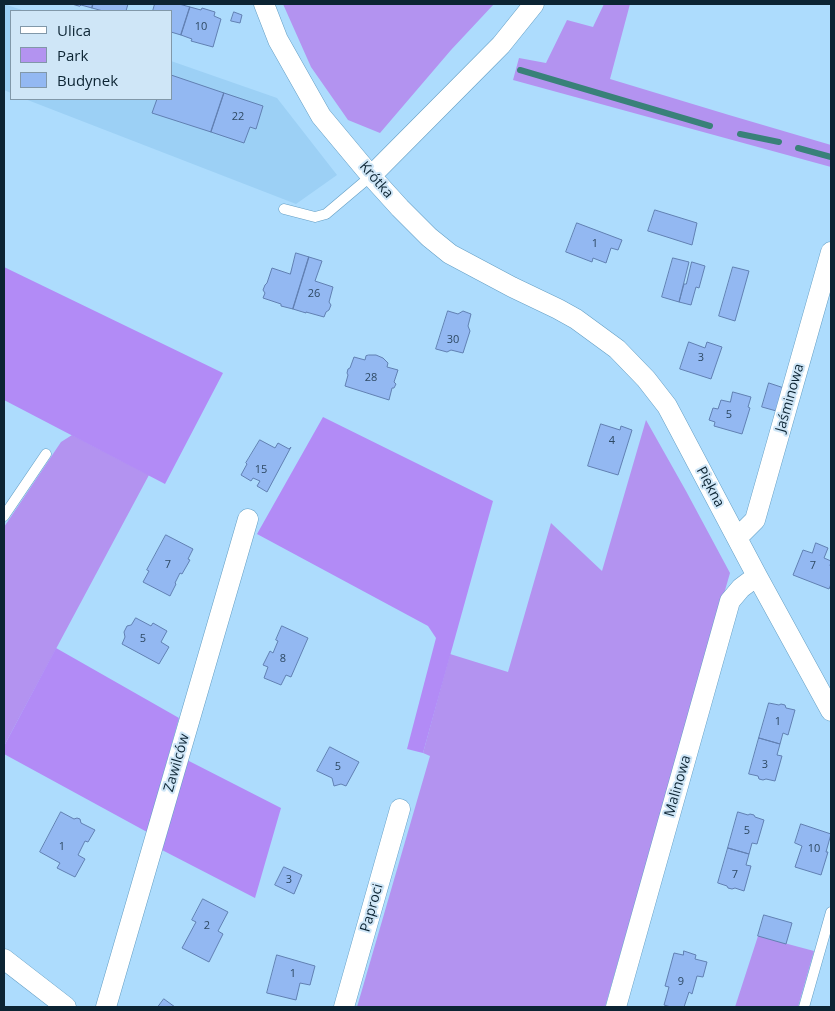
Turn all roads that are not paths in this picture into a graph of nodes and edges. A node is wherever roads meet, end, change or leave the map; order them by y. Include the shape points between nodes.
1 (264, 4) edge
2 (534, 4) edge
3 (371, 176) junction
4 (284, 209) dead end
5 (831, 252) edge
6 (544, 302) joint
7 (46, 454) dead end
8 (4, 516) edge
9 (248, 519) dead end
10 (737, 538) junction
11 (757, 576) junction
12 (831, 711) edge
13 (400, 809) dead end
14 (831, 912) edge
15 (4, 959) edge
16 (66, 1007) edge
17 (106, 1007) edge
18 (344, 1007) edge
19 (616, 1007) edge
20 (804, 1007) edge

1 - 3 street, Krótka via 278,40 322,116
2 - 3 street via 501,44
3 - 4 lane via 326,214 315,216
3 - 6 street, Krótka via 429,237 450,254
5 - 10 street, Jaśminowa via 755,520
6 - 10 street, Piękna via 576,319 617,349 646,379 667,406
7 - 8 lane
9 - 17 street, Zawilców
10 - 11 street, Piękna
11 - 12 street, Piękna
11 - 19 street, Malinowa via 740,588 730,601
13 - 18 street, Paproci
14 - 20 lane
15 - 16 street

